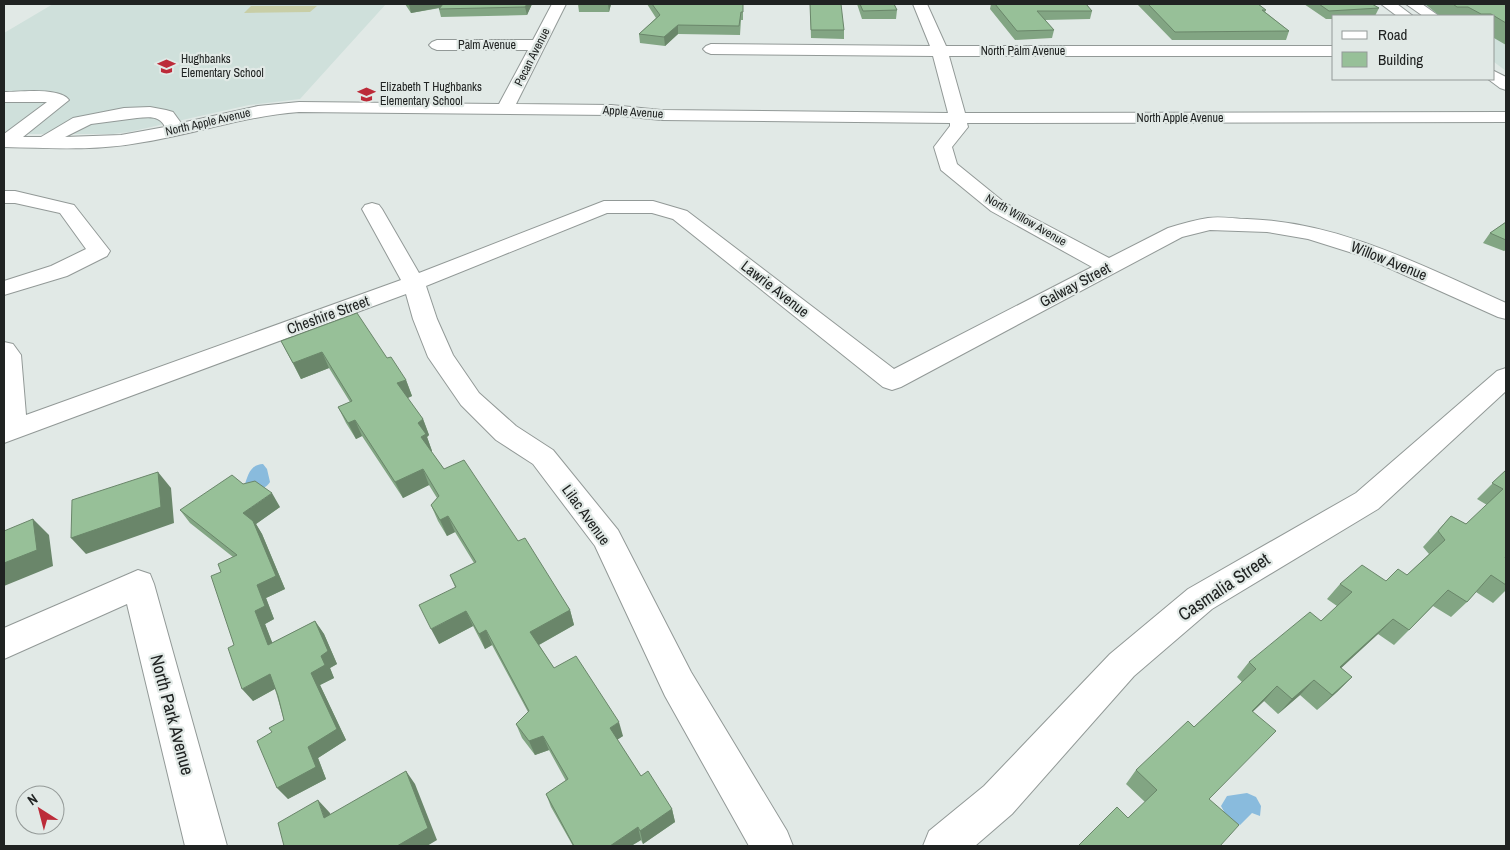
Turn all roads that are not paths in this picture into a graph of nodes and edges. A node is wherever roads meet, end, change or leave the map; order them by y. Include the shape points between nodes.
1 (558, 4) edge
2 (920, 4) edge
3 (1388, 4) edge
4 (1413, 4) edge
5 (1404, 15) edge
6 (1430, 15) edge
7 (437, 45) dead end
8 (538, 45) junction
9 (711, 49) dead end
10 (940, 51) junction
11 (1332, 51) edge
12 (1495, 77) edge
13 (1506, 85) edge
14 (4, 97) edge
15 (412, 107) joint
16 (505, 109) junction
17 (13, 114) dead end
18 (42, 114) junction
19 (853, 116) joint
20 (1506, 117) edge
21 (958, 118) junction
22 (175, 129) junction
23 (4, 142) edge
24 (46, 142) junction
25 (4, 197) edge
26 (653, 207) joint
27 (372, 209) dead end
28 (1267, 226) joint
29 (1110, 267) junction
30 (414, 283) junction
31 (4, 288) edge
32 (1506, 312) edge
33 (4, 350) edge
34 (1506, 377) edge
35 (892, 381) joint
36 (9, 431) edge
37 (4, 644) edge
38 (206, 846) edge
39 (772, 846) edge
40 (944, 846) edge

1 - 8 street, Pecan Avenue
2 - 10 street
3 - 5 street
4 - 6 street
7 - 8 street, Palm Avenue
8 - 16 street, Pecan Avenue
9 - 10 street, North Palm Avenue
10 - 11 street, North Palm Avenue
10 - 21 street
12 - 13 street
14 - 18 street via 60,98
15 - 16 street, Apple Avenue
15 - 22 street, North Apple Avenue via 269,98 216,112
16 - 19 street, Apple Avenue via 611,110 661,115
17 - 18 street
18 - 23 street
19 - 21 street, North Apple Avenue
20 - 21 street, North Apple Avenue
21 - 29 street, North Willow Avenue via 959,127 943,148 948,166 998,207
22 - 24 street, North Apple Avenue via 114,141
22 - 24 street via 166,115 113,114 78,122
23 - 24 street, North Apple Avenue
25 - 31 street via 15,196 67,209 99,250 58,271
26 - 30 street, Cheshire Street via 604,207
26 - 35 street, Lawrie Avenue via 680,215
27 - 30 street, Lilac Avenue
28 - 29 street, Galway Street via 1210,224 1175,232
28 - 32 street, Willow Avenue via 1311,234 1370,251
29 - 35 street, Galway Street
30 - 36 street, Cheshire Street
30 - 39 street, Lilac Avenue via 441,357 470,399 506,433 543,457 607,539 678,684
33 - 36 street via 8,355
34 - 40 street, Casmalia Street via 1366,500 1200,599 1122,664 998,800
37 - 38 street, North Park Avenue via 138,584

